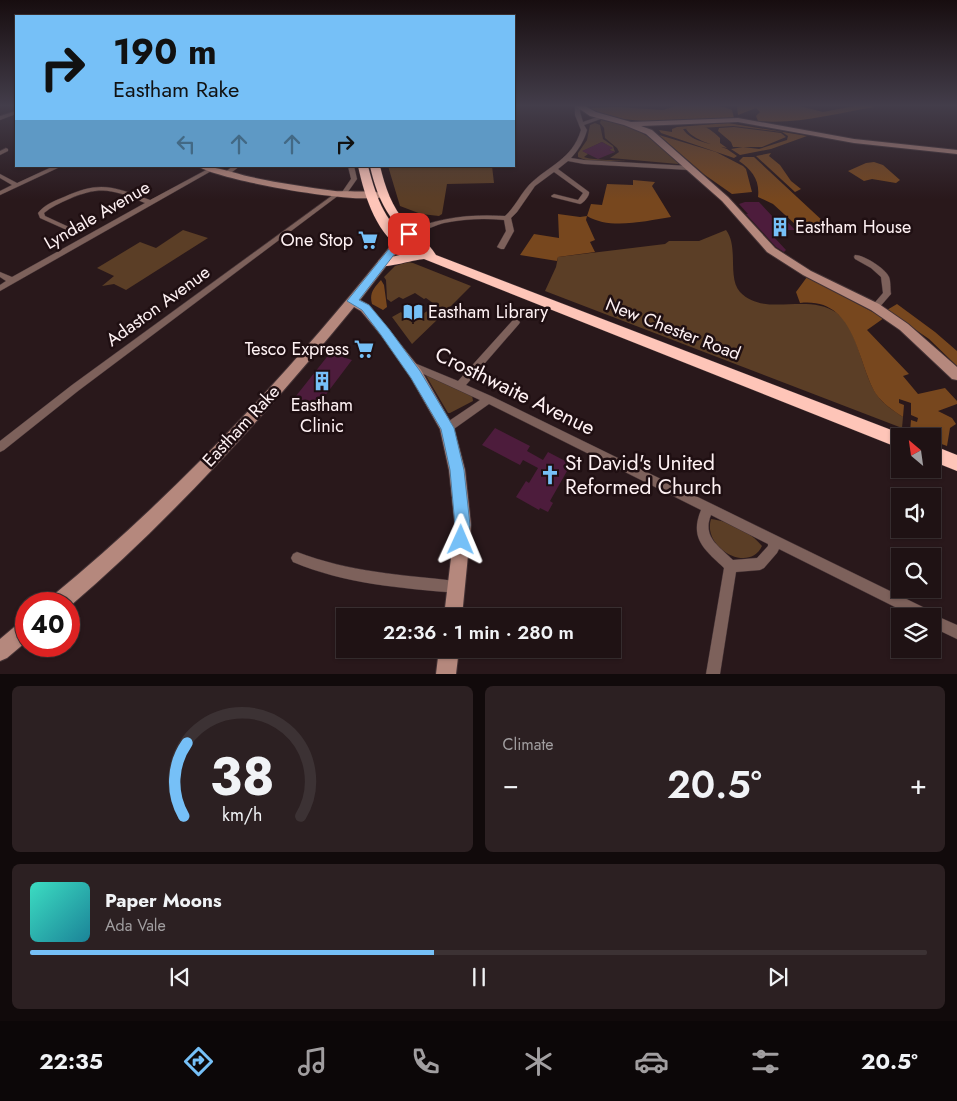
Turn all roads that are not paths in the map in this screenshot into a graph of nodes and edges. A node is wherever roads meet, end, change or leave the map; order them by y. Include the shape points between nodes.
1 (582, 136) edge
2 (655, 136) edge
3 (829, 136) edge
4 (957, 152) edge
5 (568, 159) junction
6 (57, 167) edge
7 (236, 167) edge
8 (351, 167) edge
9 (363, 167) edge
10 (375, 167) edge
11 (206, 168) edge
12 (689, 168) junction
13 (554, 170) junction
14 (226, 174) junction
15 (0, 176) edge
16 (17, 185) junction
17 (369, 191) junction
18 (0, 193) edge
19 (342, 194) junction
20 (383, 195) junction
21 (554, 196) dead end
22 (149, 202) junction
23 (507, 218) junction
24 (69, 229) dead end
25 (405, 237) junction
26 (501, 247) dead end
27 (431, 256) junction
28 (858, 257) dead end
29 (384, 263) junction
30 (0, 274) edge
31 (13, 281) junction
32 (0, 288) edge
33 (352, 301) junction
34 (875, 307) junction
35 (516, 322) dead end
36 (409, 364) junction
37 (957, 376) edge
38 (460, 386) junction
39 (488, 399) junction
40 (447, 428) junction
41 (891, 436) edge
42 (0, 447) edge
43 (941, 457) edge
44 (957, 463) edge
45 (708, 508) junction
46 (775, 541) junction
47 (297, 558) dead end
48 (731, 566) junction
49 (457, 587) junction
50 (73, 592) edge
51 (454, 608) edge
52 (910, 608) edge
53 (941, 624) edge
54 (957, 632) edge
55 (15, 639) edge
56 (0, 651) edge
57 (448, 658) edge
58 (446, 674) edge
59 (713, 674) edge

1 - 5 street
2 - 12 main road
3 - 4 main road
5 - 12 street
5 - 13 street
6 - 16 street
7 - 14 street
8 - 19 street via 354,179
9 - 17 highway, New Chester Road
10 - 20 highway, New Chester Road
11 - 14 main road
11 - 22 street, Lyndale Avenue
12 - 34 main road via 737,211 770,250
13 - 21 street via 587,193 580,202
13 - 23 street via 534,185
14 - 19 main road via 275,185
15 - 16 street
16 - 18 street
17 - 19 main road
17 - 20 main road
17 - 25 highway, New Chester Road via 379,216
19 - 42 street, Adaston Avenue via 74,388
20 - 25 highway, New Chester Road
22 - 24 street via 108,187 83,190 41,213 42,217
22 - 31 street, Lyndale Avenue
23 - 25 street via 453,220 421,227
23 - 26 street via 510,231
25 - 27 highway, New Chester Road via 413,250
25 - 29 main road, Eastham Rake
27 - 29 highway via 405,257
27 - 41 highway, New Chester Road
28 - 34 street via 885,276 886,294
29 - 33 main road, Eastham Rake
30 - 31 street
31 - 32 street, Lyndale Avenue
33 - 36 main road via 372,315
33 - 50 main road, Eastham Rake via 259,410 102,568
34 - 37 main road via 904,327
35 - 38 street
36 - 38 street, Crosthwaite Avenue
36 - 40 main road
38 - 39 street, Crosthwaite Avenue
39 - 40 street
39 - 45 street, Crosthwaite Avenue
40 - 49 main road via 457,470 463,525
43 - 44 highway
45 - 46 street, Crosthwaite Avenue
45 - 48 street via 702,524 704,536
46 - 48 street via 773,549 760,564
46 - 52 street, Crosthwaite Avenue
47 - 49 street via 348,575
48 - 59 street
49 - 51 main road
53 - 54 street
55 - 56 main road
57 - 58 main road

